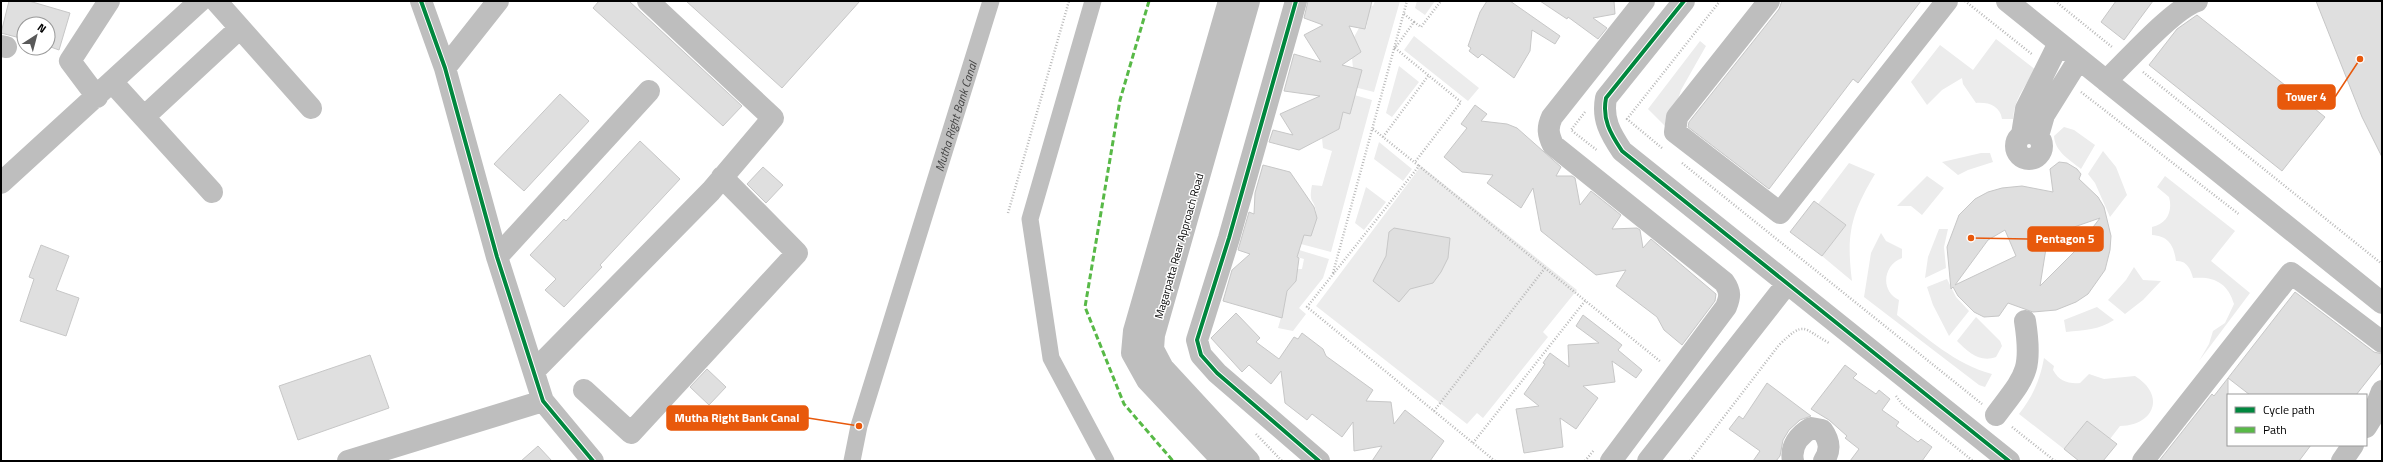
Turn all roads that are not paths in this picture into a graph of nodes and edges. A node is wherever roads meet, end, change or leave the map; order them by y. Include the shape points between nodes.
1 (109, 1) edge
2 (200, 1) edge
3 (216, 1) edge
4 (421, 1) edge
5 (498, 1) edge
6 (648, 1) edge
7 (1229, 1) edge
8 (1249, 1) edge
9 (1296, 1) edge
10 (1644, 1) edge
11 (1684, 1) edge
12 (1768, 1) edge
13 (1947, 1) edge
14 (2006, 1) edge
15 (2197, 1) edge
16 (240, 28) junction
17 (2059, 43) junction
18 (2079, 59) junction
19 (445, 68) junction
20 (2106, 81) junction
21 (105, 90) junction
22 (649, 91) dead end
23 (311, 108) dead end
24 (144, 117) junction
25 (722, 177) junction
26 (1, 183) edge
27 (212, 192) dead end
28 (497, 257) junction
29 (1786, 285) junction
30 (2382, 303) edge
31 (2025, 321) dead end
32 (2382, 342) edge
33 (534, 371) junction
34 (584, 390) dead end
35 (2382, 391) edge
36 (543, 401) junction
37 (1996, 415) road end
38 (2367, 425) edge
39 (1625, 443) junction
40 (2352, 446) edge
41 (2007, 460) edge
42 (348, 461) edge
43 (593, 461) edge
44 (1222, 461) edge
45 (1249, 461) edge
46 (1319, 461) edge
47 (1611, 461) edge
48 (1648, 461) edge
49 (1793, 461) edge
50 (1824, 461) edge
51 (2143, 461) edge
52 (2342, 461) edge

1 - 21 street via 70,61
2 - 21 street
3 - 16 street
4 - 19 street
5 - 19 street
6 - 25 street via 773,118
7 - 44 street, Magarpatta Rear Approach Road via 1134,331 1132,353 1147,380
8 - 45 street, Magarpatta Rear Approach Road via 1152,349 1163,368
9 - 46 street via 1229,238 1197,340 1200,355 1217,373
10 - 39 street via 1552,117 1548,126 1549,136 1553,145 1724,282 1730,290 1730,298 1726,307
11 - 29 street via 1606,98 1603,112 1609,132 1622,151
12 - 13 street via 1677,117 1675,132 1780,213
14 - 17 street
15 - 20 street via 2189,4
16 - 23 street
16 - 24 street
17 - 18 street
17 - 18 street via 2026,109 2030,136
18 - 20 street
19 - 28 street
20 - 30 street
21 - 24 street
21 - 26 street
22 - 28 street
24 - 27 street
25 - 33 street
25 - 34 street via 797,253 630,433
28 - 33 street
29 - 41 street
29 - 48 street
31 - 37 street via 2029,348 2026,370 2017,389
32 - 51 street via 2292,273
33 - 36 street
35 - 38 street
36 - 42 street
36 - 43 street
39 - 47 street
39 - 48 street
40 - 52 street
49 - 50 street via 1795,443 1804,432 1812,428 1822,430 1829,439

